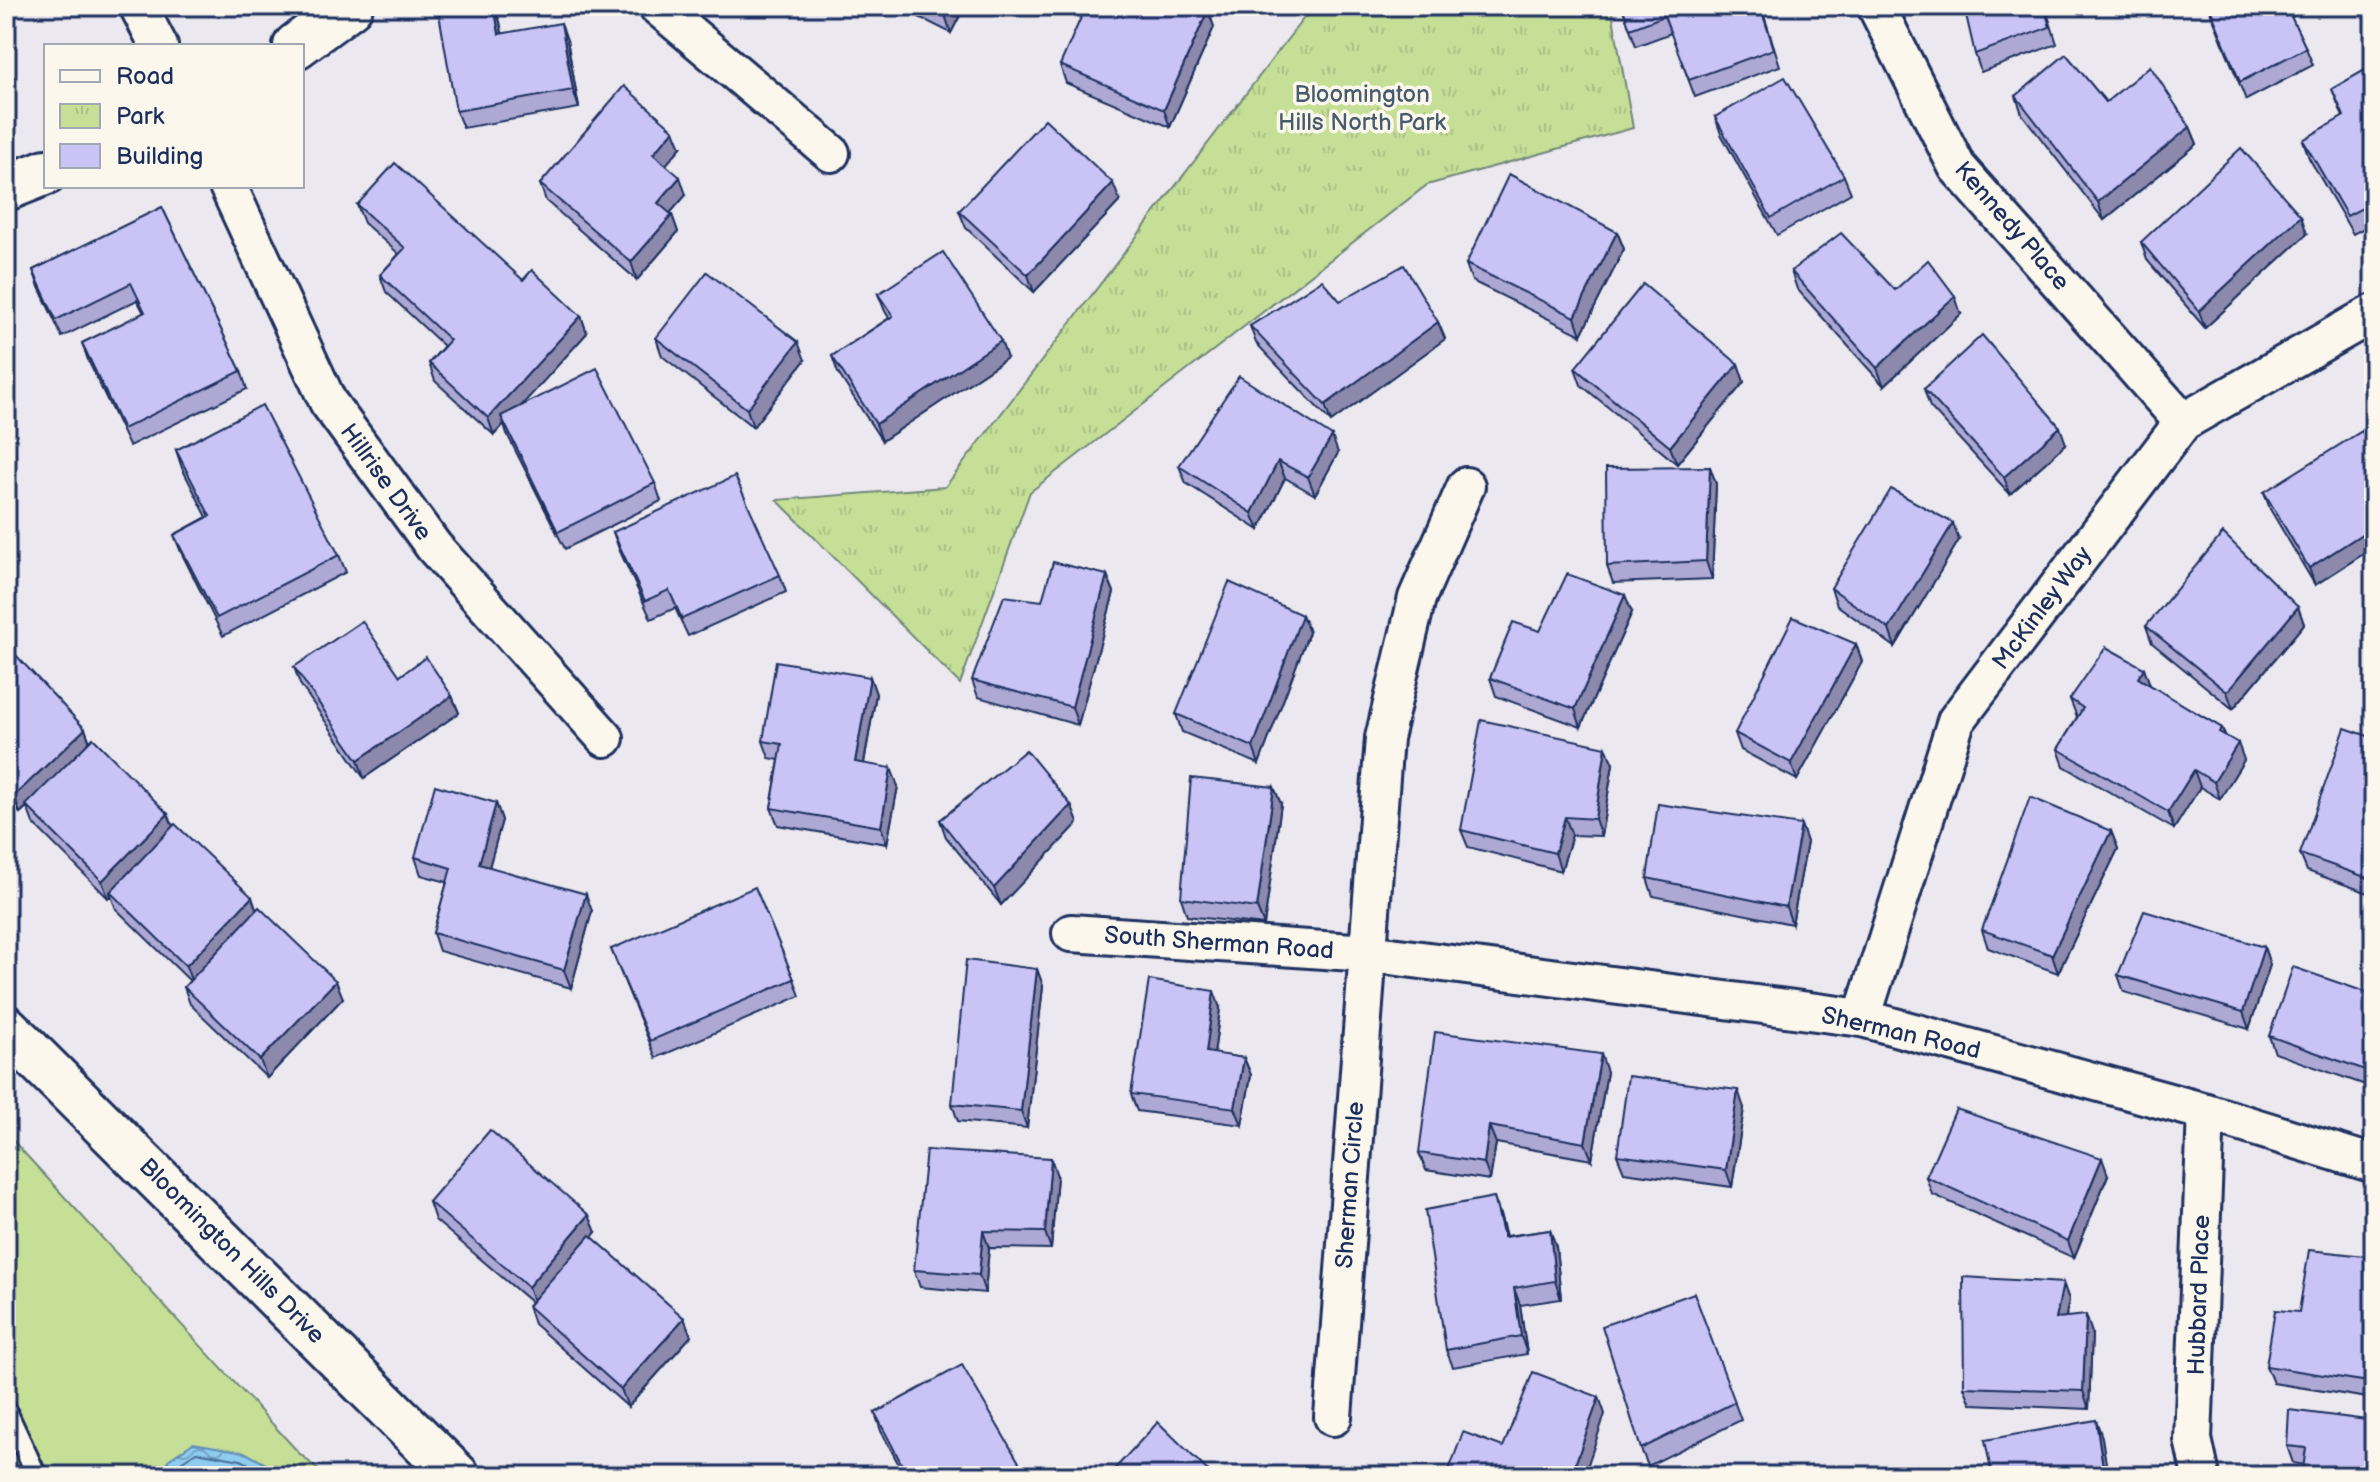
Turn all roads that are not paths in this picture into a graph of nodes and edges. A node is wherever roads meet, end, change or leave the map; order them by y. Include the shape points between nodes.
1 (138, 6) edge
2 (350, 6) edge
3 (657, 6) edge
4 (1876, 6) edge
5 (158, 44) edge
6 (299, 44) edge
7 (831, 153) dead end
8 (44, 173) edge
9 (6, 188) edge
10 (229, 188) edge
11 (2374, 313) edge
12 (2183, 422) junction
13 (1466, 486) dead end
14 (605, 738) dead end
15 (1071, 933) dead end
16 (1368, 953) junction
17 (1862, 1018) junction
18 (6, 1028) edge
19 (2206, 1112) junction
20 (2374, 1164) edge
21 (6, 1409) edge
22 (1333, 1417) dead end
23 (37, 1476) edge
24 (457, 1476) edge
25 (2201, 1476) edge

1 - 5 street
2 - 6 street
3 - 7 street
4 - 12 street, Kennedy Place via 1957,167
8 - 9 street
10 - 14 street, Hillrise Drive via 328,402 434,547
11 - 12 street, McKinley Way
12 - 17 street, McKinley Way via 1956,721
13 - 16 street, Sherman Circle via 1417,598 1384,738
15 - 16 street, South Sherman Road
16 - 17 street, Sherman Road
16 - 22 street, Sherman Circle
17 - 19 street, Sherman Road
18 - 24 street, Bloomington Hills Drive
19 - 20 street, Sherman Road
19 - 25 street, Hubbard Place via 2193,1439
21 - 23 lane

